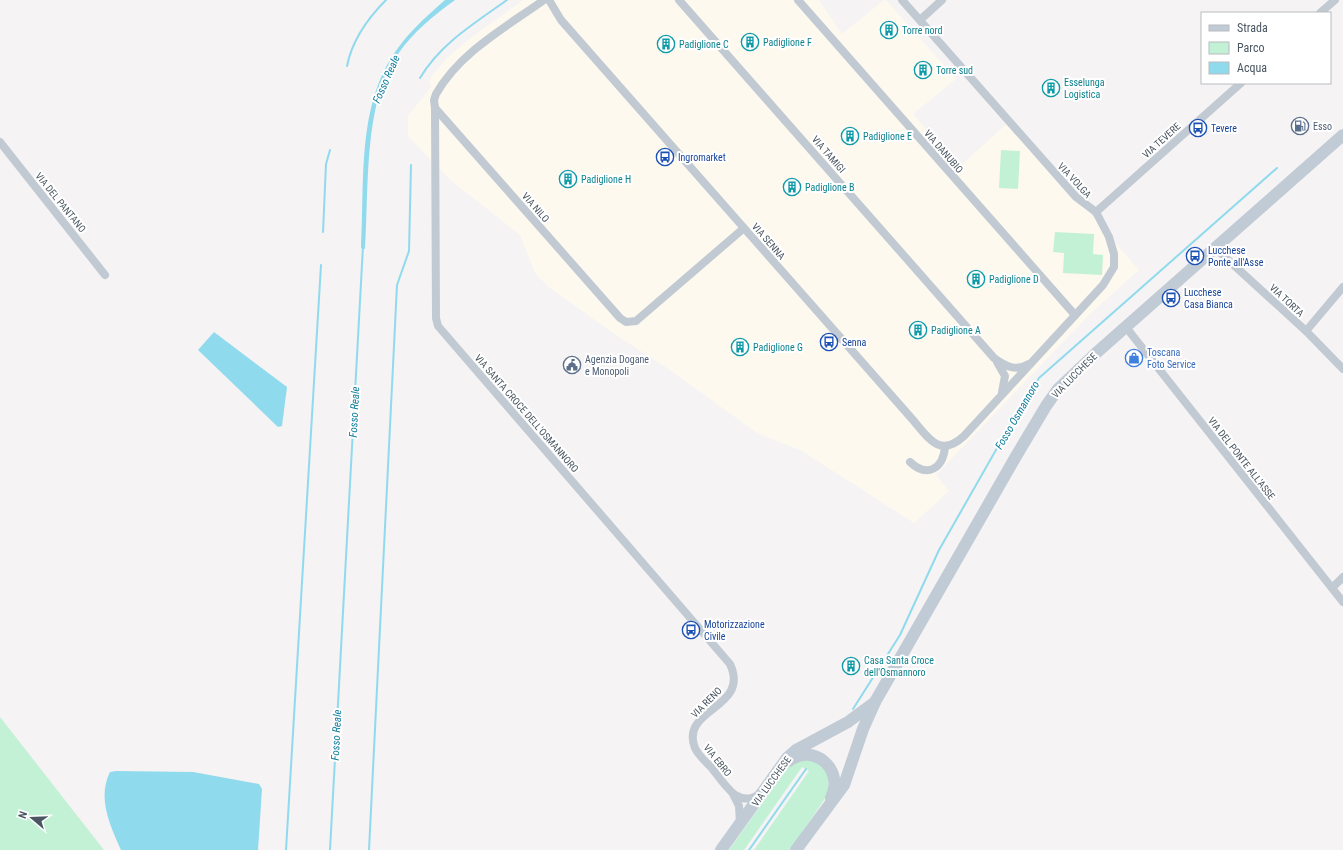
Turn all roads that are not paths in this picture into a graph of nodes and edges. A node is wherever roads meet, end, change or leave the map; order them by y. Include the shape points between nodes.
1 (544, 0) edge
2 (549, 0) edge
3 (679, 0) edge
4 (798, 0) edge
5 (902, 0) edge
6 (942, 0) edge
7 (1335, 0) edge
8 (1321, 12) edge
9 (920, 20) junction
10 (1240, 84) edge
11 (435, 108) junction
12 (1343, 135) edge
13 (0, 142) edge
14 (1096, 212) junction
15 (744, 228) junction
16 (1216, 248) junction
17 (105, 275) dead end
18 (1343, 287) edge
19 (1075, 315) junction
20 (1126, 326) junction
21 (1306, 332) junction
22 (994, 358) junction
23 (1031, 363) junction
24 (1343, 369) edge
25 (1000, 396) junction
26 (945, 447) junction
27 (910, 462) dead end
28 (1343, 577) edge
29 (1332, 588) junction
30 (1343, 602) edge
31 (735, 682) joint
32 (875, 702) junction
33 (694, 736) joint
34 (780, 768) junction
35 (767, 786) junction
36 (733, 793) junction
37 (821, 814) junction
38 (740, 824) junction
39 (721, 850) edge
40 (796, 850) edge

1 - 11 street via 458,64 436,94
2 - 15 street, VIA SENNA via 561,20
3 - 22 street, VIA TAMIGI
4 - 19 street, VIA DANUBIO
5 - 9 street, VIA VOLGA
6 - 9 street
7 - 8 street
9 - 14 street, VIA VOLGA via 1076,197
10 - 14 street, VIA TEVERE
11 - 15 street, VIA NILO via 623,321 632,323
11 - 31 street, VIA SANTA CROCE DELL'OSMANNORO via 438,326 723,655 734,673
12 - 16 main road, VIA LUCCHESE
13 - 17 street, VIA DEL PANTANO
14 - 19 street, VIA VOLGA via 1109,237 1114,254 1114,267 1104,285
15 - 26 street, VIA SENNA via 929,438 935,444
16 - 20 main road, VIA LUCCHESE
16 - 21 street, VIA TORTA
18 - 21 street
19 - 23 street, VIA VOLGA
20 - 29 street, VIA DEL PONTE ALL'ASSE
20 - 32 main road, VIA LUCCHESE via 1076,370 1046,406
21 - 24 street, VIA TORTA
22 - 23 street, VIA TAMIGI via 1013,368
22 - 25 street, VIA TAMIGI via 1005,376
23 - 25 street, VIA VOLGA
25 - 26 street, VIA VOLGA via 957,443
26 - 27 street via 942,460 929,471 920,470
28 - 29 street
29 - 30 street, VIA DEL PONTE ALL'ASSE
31 - 33 street, VIA RENO via 725,698 698,722
32 - 34 main road, VIA LUCCHESE via 848,722 791,754
32 - 37 main road, VIA LUCCHESE via 844,785
33 - 36 street, VIA EBRO via 699,754
34 - 35 main road, VIA LUCCHESE
34 - 37 main road via 793,757 802,755 816,756 829,765 834,776 834,787
35 - 36 street via 753,798 740,798
35 - 38 main road, VIA LUCCHESE
36 - 38 street, VIA EBRO via 739,806
37 - 40 main road, VIA LUCCHESE
38 - 39 main road, VIA LUCCHESE

